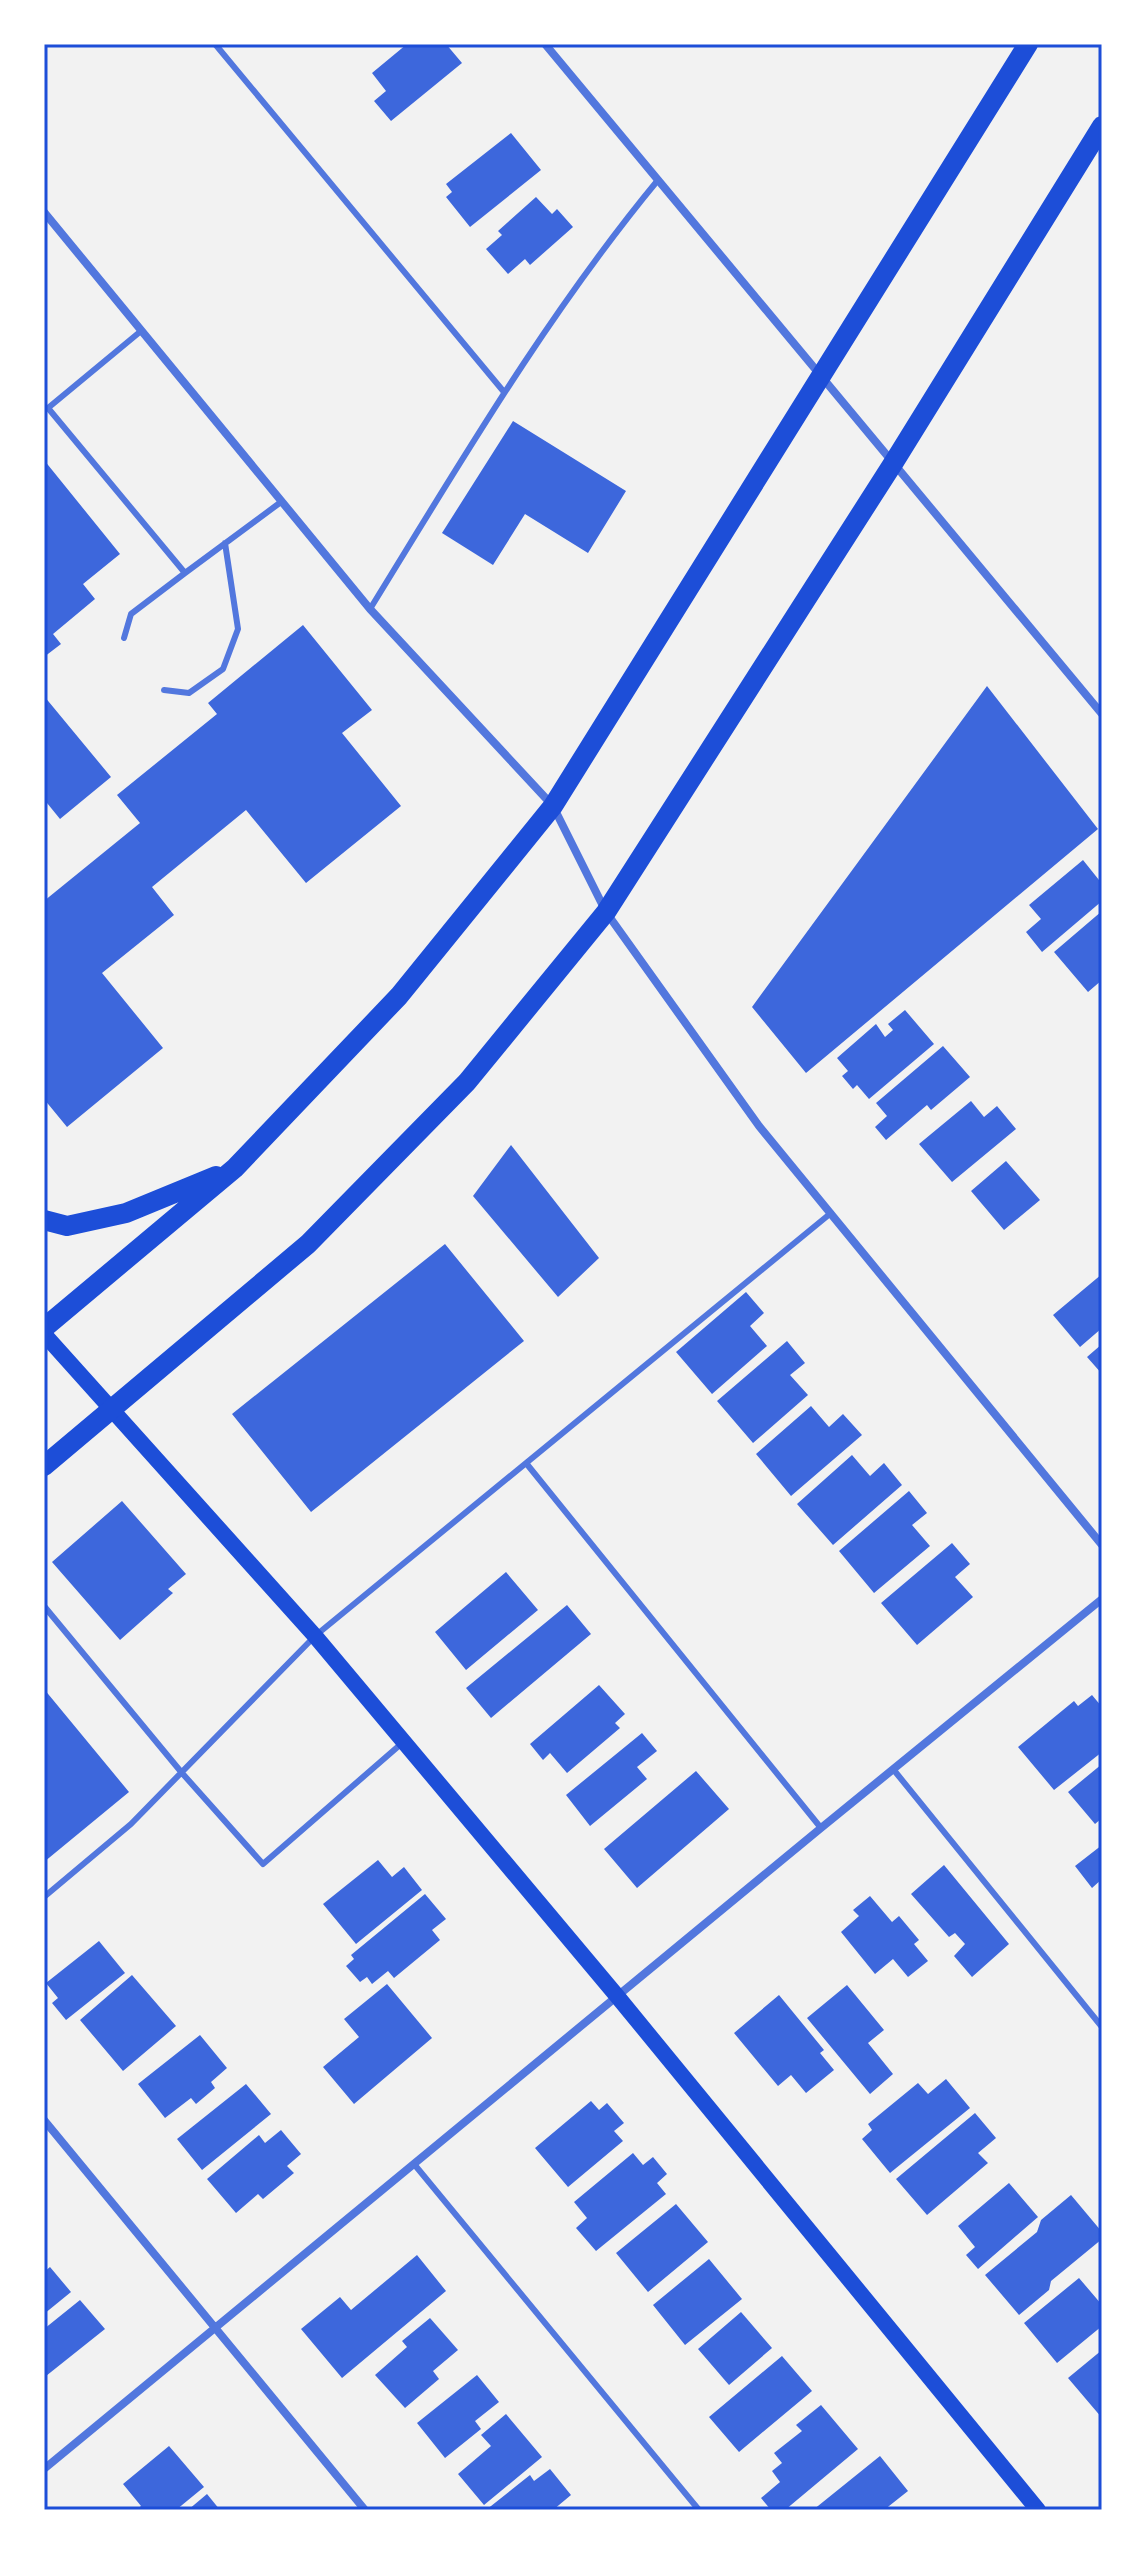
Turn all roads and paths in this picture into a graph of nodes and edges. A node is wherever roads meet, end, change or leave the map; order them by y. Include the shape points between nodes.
1 (215, 44) edge
2 (545, 44) edge
3 (1028, 44) edge
4 (1102, 126) edge
5 (658, 180) junction
6 (44, 212) edge
7 (141, 331) junction
8 (821, 376) junction
9 (504, 392) junction
10 (894, 462) junction
11 (281, 502) junction
12 (225, 543) junction
13 (185, 573) junction
14 (370, 609) junction
15 (124, 638) dead end
16 (164, 690) dead end
17 (1102, 714) edge
18 (553, 806) junction
19 (606, 912) junction
20 (235, 1168) junction
21 (831, 1213) junction
22 (44, 1220) edge
23 (44, 1328) edge
24 (44, 1334) edge
25 (114, 1409) junction
26 (526, 1463) junction
27 (44, 1466) edge
28 (1102, 1545) edge
29 (1102, 1599) edge
30 (44, 1606) edge
31 (315, 1636) junction
32 (404, 1742) junction
33 (893, 1769) junction
34 (182, 1773) junction
35 (821, 1828) junction
36 (44, 1897) edge
37 (617, 1996) junction
38 (1102, 2027) edge
39 (44, 2120) edge
40 (414, 2164) junction
41 (215, 2328) junction
42 (44, 2469) edge
43 (365, 2510) edge
44 (699, 2510) edge
45 (1038, 2510) edge

1 - 9 lane
2 - 5 street
3 - 8 main road
4 - 10 main road
5 - 8 street
5 - 9 lane
6 - 7 street
7 - 11 street
7 - 13 lane via 48,408
8 - 10 street
8 - 18 main road
9 - 14 lane
10 - 17 street
10 - 19 main road
11 - 12 lane
11 - 14 street
12 - 13 lane
12 - 16 lane via 238,629 223,669 189,693
13 - 15 lane via 131,614
14 - 18 street
18 - 19 street
18 - 20 main road via 399,996
19 - 21 street via 759,1126
19 - 25 main road via 467,1082 308,1244
20 - 22 main road via 126,1213 67,1226
20 - 23 main road
21 - 26 lane
21 - 28 street
24 - 25 main road
25 - 27 main road
25 - 31 main road
26 - 31 lane
26 - 35 lane
29 - 33 street
30 - 34 lane
31 - 32 main road
31 - 34 lane
32 - 34 lane via 263,1864
32 - 37 main road
33 - 35 street
33 - 38 lane
34 - 36 lane
35 - 37 street
37 - 40 street
37 - 45 main road
39 - 41 street
40 - 41 street
40 - 44 lane
41 - 42 street
41 - 43 street

